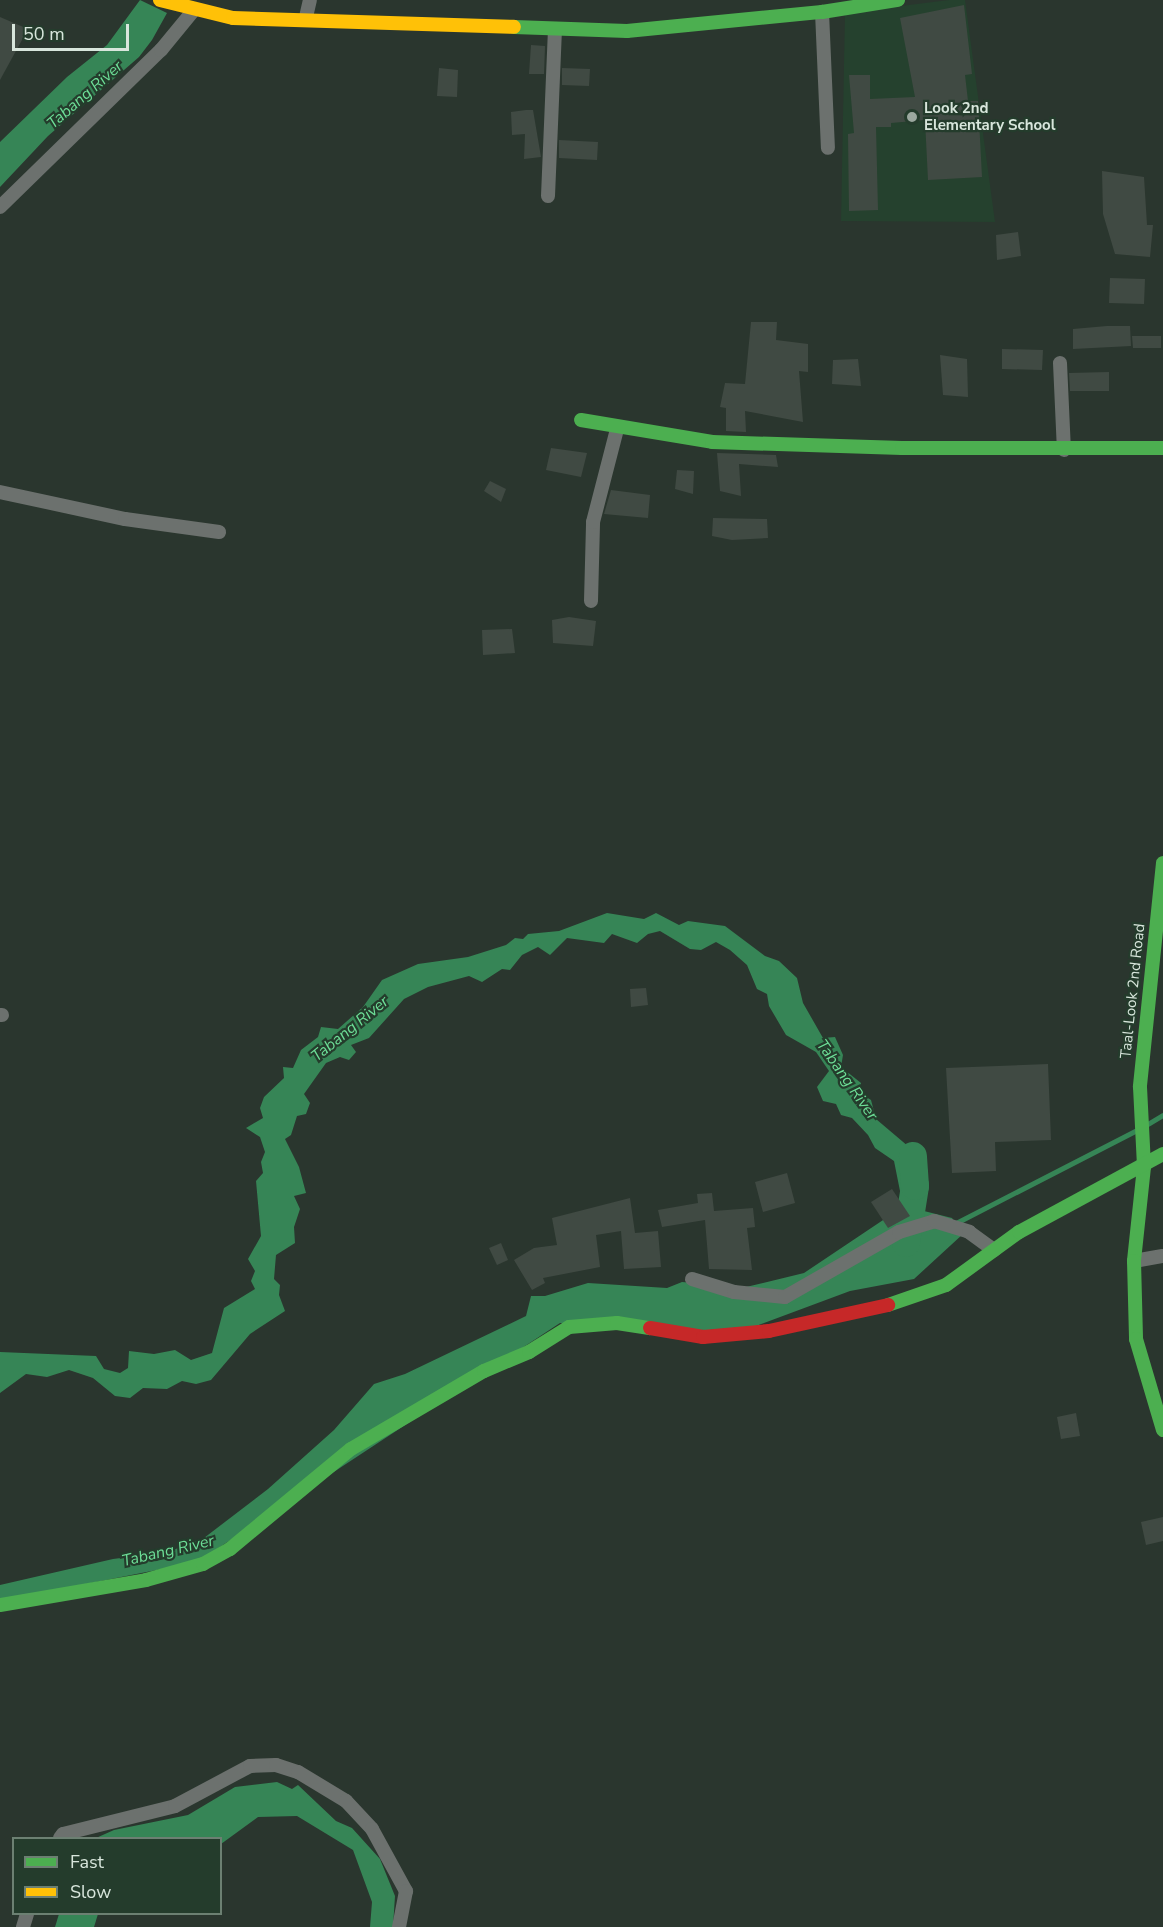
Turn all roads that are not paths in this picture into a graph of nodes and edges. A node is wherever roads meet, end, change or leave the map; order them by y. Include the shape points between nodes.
1 (160, 0) edge
2 (310, 0) edge
3 (898, 0) edge
4 (193, 11) junction
5 (822, 12) junction
6 (306, 17) junction
7 (555, 29) junction
8 (828, 148) dead end
9 (548, 196) dead end
10 (0, 207) edge
11 (1060, 363) dead end
12 (581, 420) dead end
13 (617, 429) junction
14 (1163, 448) edge
15 (1064, 450) junction
16 (0, 492) edge
17 (219, 532) dead end
18 (591, 601) dead end
19 (1163, 863) edge
20 (1163, 1154) edge
21 (1144, 1163) junction
22 (990, 1247) junction
23 (1163, 1256) edge
24 (1134, 1261) junction
25 (692, 1279) dead end
26 (1163, 1430) edge
27 (0, 1605) edge
28 (61, 1837) edge
29 (399, 1927) edge

1 - 4 street
2 - 6 street
3 - 5 street
4 - 6 street via 233,18
4 - 10 street via 161,50
5 - 7 street via 627,31
5 - 8 street
6 - 7 street
7 - 9 street
11 - 15 street
12 - 13 street
13 - 15 street via 712,442
13 - 18 street via 593,522
14 - 15 street
16 - 17 street via 125,519
19 - 21 street, Taal-Look 2nd Road via 1140,1087
20 - 21 street
21 - 22 street
21 - 24 street, Taal-Look 2nd Road
22 - 25 street via 969,1232 934,1221 899,1232 786,1297 734,1292
22 - 27 street via 946,1285 902,1302 769,1331 704,1337 617,1323 569,1327 529,1352 474,1376 351,1449 230,1549 203,1564 146,1580
23 - 24 street
24 - 26 street, Taal-Look 2nd Road via 1136,1339
28 - 29 street via 175,1806 250,1766 276,1765 298,1772 358,1812 389,1854 406,1891

